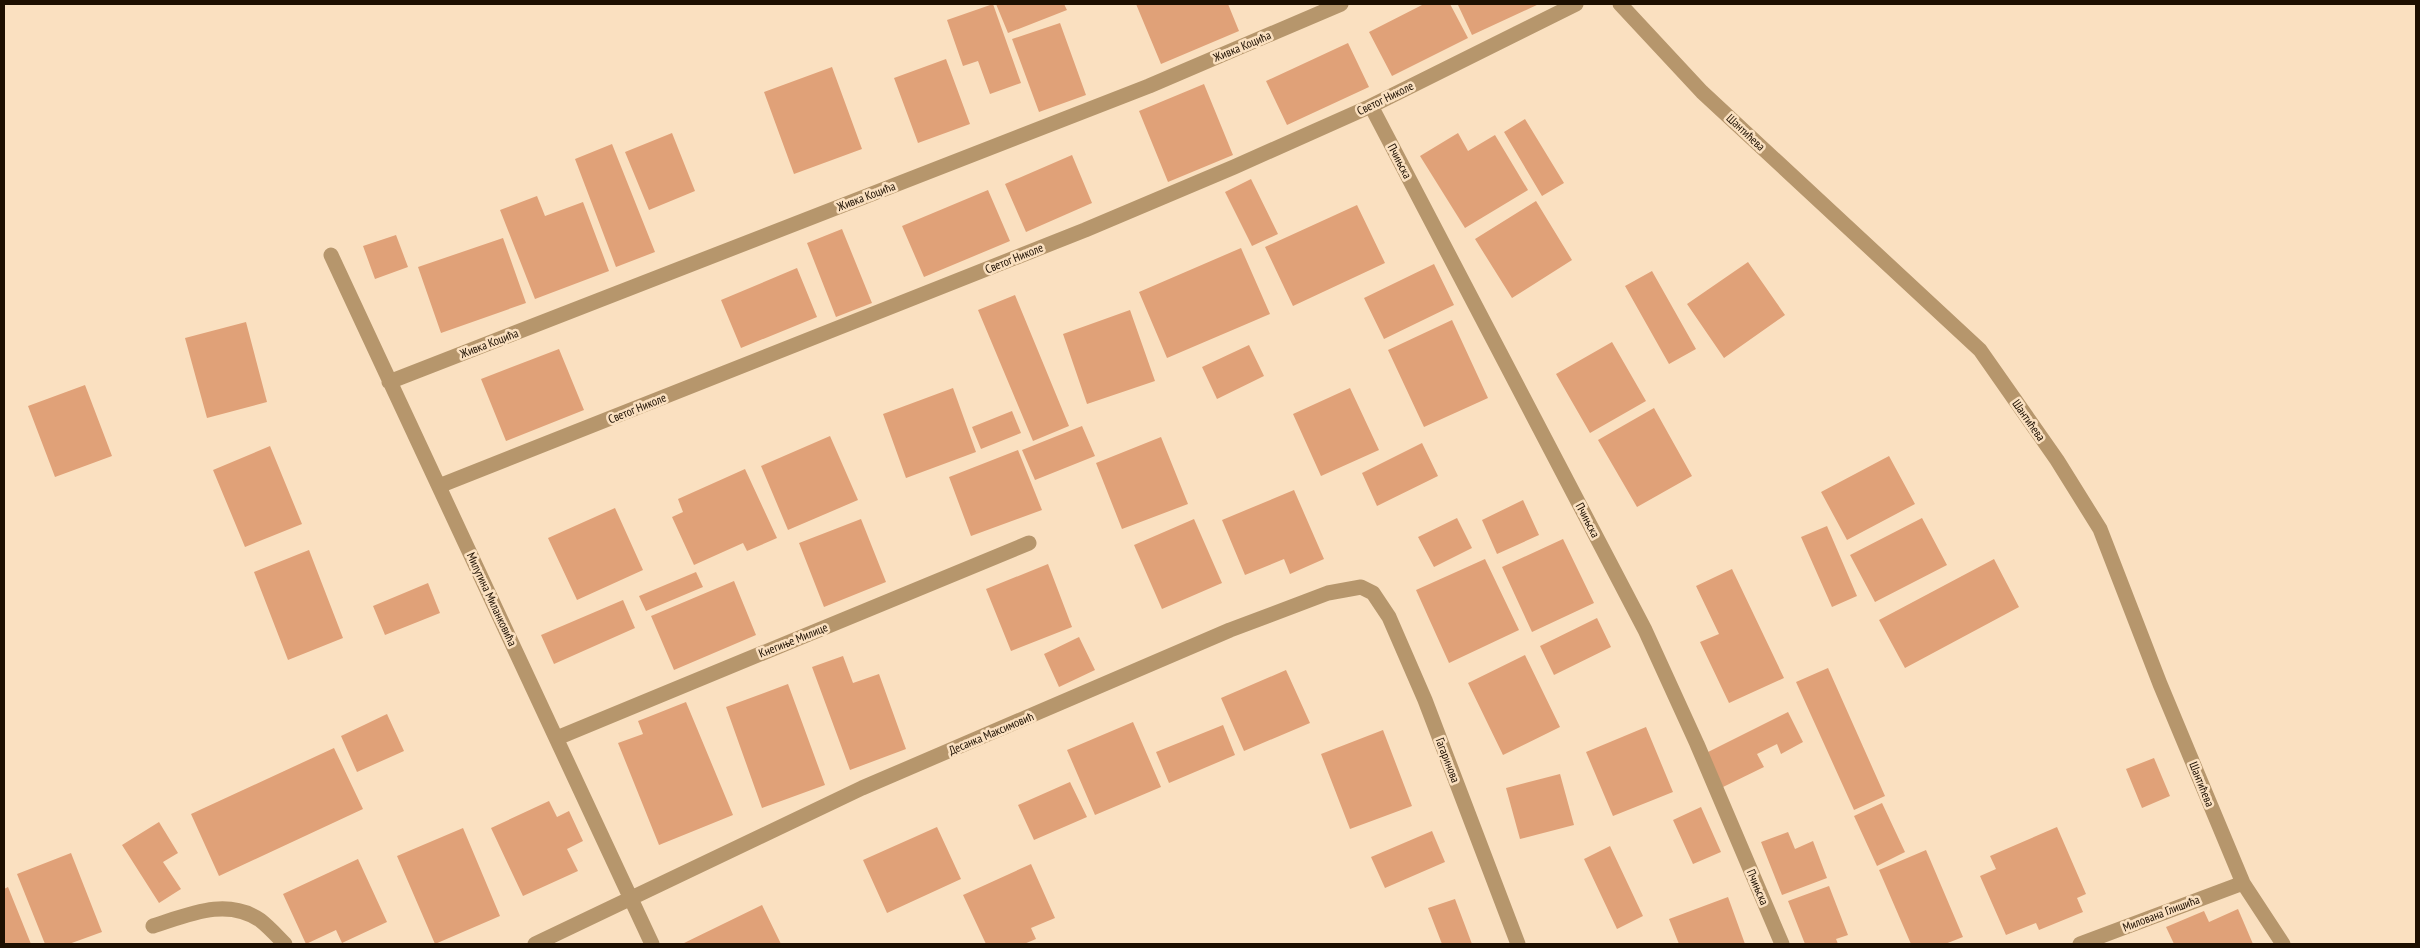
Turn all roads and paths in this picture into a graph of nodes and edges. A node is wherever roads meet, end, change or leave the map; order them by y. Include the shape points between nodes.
1 (1341, 4) edge
2 (1576, 4) edge
3 (1620, 4) edge
4 (1370, 106) junction
5 (332, 255) dead end
6 (389, 382) junction
7 (439, 486) junction
8 (1028, 543) dead end
9 (1361, 587) joint
10 (557, 738) junction
11 (2242, 883) junction
12 (630, 899) junction
13 (153, 926) dead end
14 (285, 944) edge
15 (535, 944) edge
16 (652, 944) edge
17 (1518, 944) edge
18 (1782, 944) edge
19 (2080, 944) edge
20 (2283, 944) edge

1 - 6 street, Живка Коцића via 1140,89
2 - 4 street, Светог Николе
3 - 11 street, Шантићева via 1702,92 1980,350 2057,460 2100,529
4 - 7 street, Светог Николе via 1085,230
4 - 18 street, Пчињска via 1645,630
5 - 6 street, Милутина Миланковића
6 - 7 street, Милутина Миланковића
7 - 10 street, Милутина Миланковића
8 - 10 street, Кнегиње Милице
9 - 12 street, Десанка Максимовић via 1328,593 1230,630 862,788
9 - 17 street, Гагаринова via 1373,592 1389,617 1425,700
10 - 12 street, Милутина Миланковића
11 - 19 street, Милована Глишића
11 - 20 street, Шантићева
12 - 15 street, Десанка Максимовић
12 - 16 street, Милутина Миланковића
13 - 14 street via 202,911 232,908 261,921

